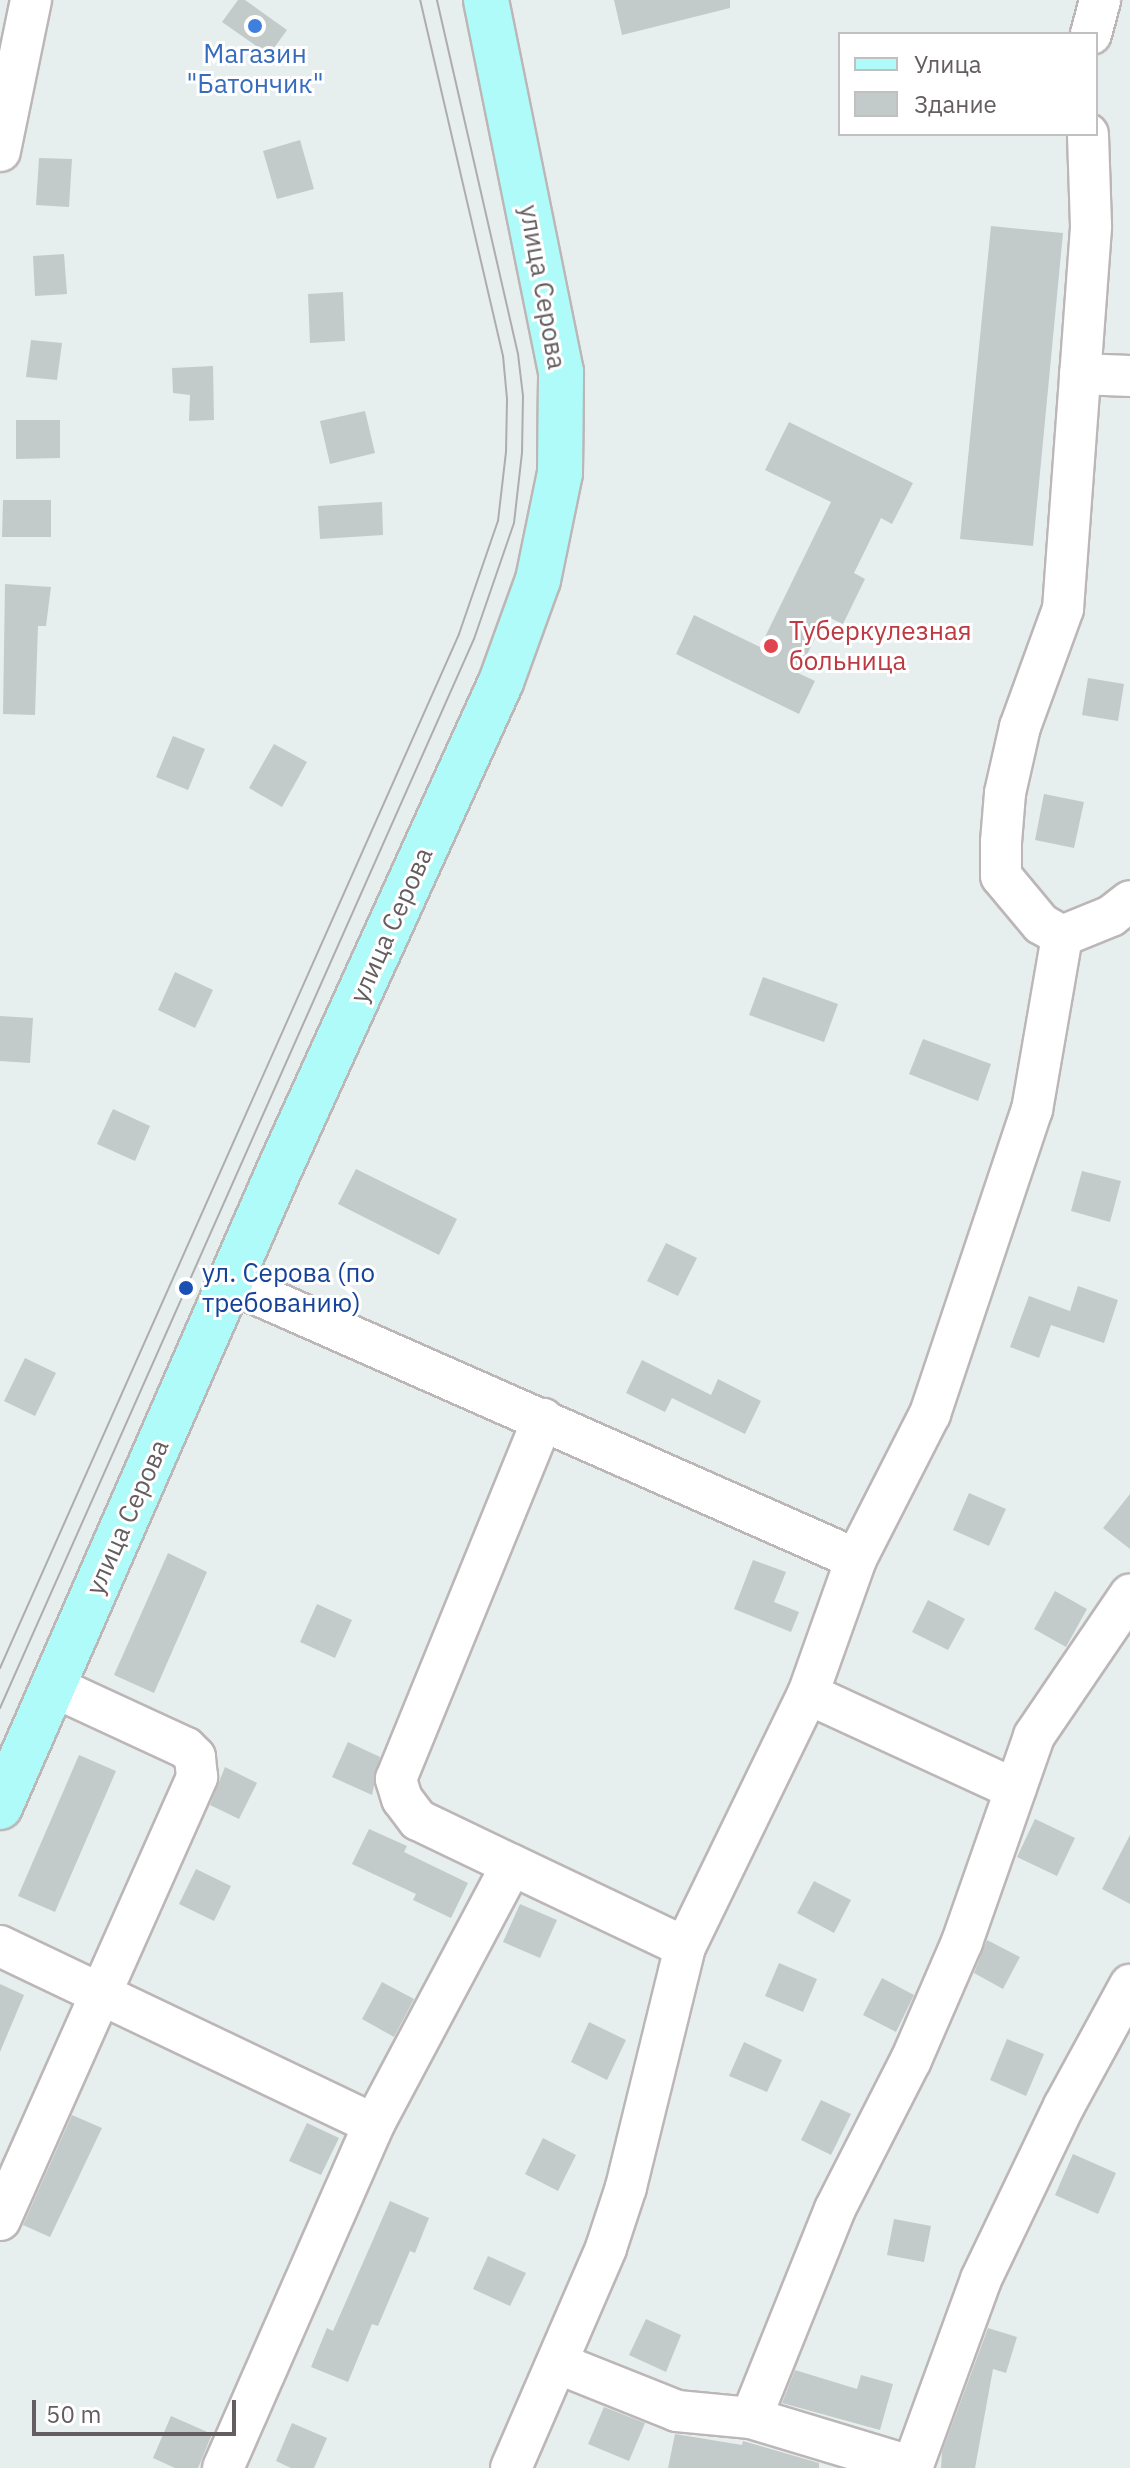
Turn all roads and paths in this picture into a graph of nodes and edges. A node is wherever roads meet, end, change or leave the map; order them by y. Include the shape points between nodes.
1 (31, 0) edge
2 (486, 0) edge
3 (1100, 0) edge
4 (1092, 32) edge
5 (1088, 136) edge
6 (0, 151) edge
7 (1080, 374) junction
8 (1130, 376) edge
9 (1124, 912) edge
10 (1062, 936) junction
11 (231, 1283) junction
12 (543, 1419) junction
13 (856, 1559) junction
14 (1130, 1595) edge
15 (52, 1686) junction
16 (808, 1694) junction
17 (1015, 1789) junction
18 (0, 1807) edge
19 (512, 1865) junction
20 (0, 1946) edge
21 (685, 1947) junction
22 (1130, 1985) edge
23 (99, 1993) junction
24 (374, 2124) junction
25 (0, 2220) edge
26 (557, 2363) junction
27 (751, 2418) junction
28 (913, 2467) edge
29 (223, 2468) edge
30 (511, 2468) edge

1 - 6 street
2 - 11 main road, улица Серова via 561,372 560,473 552,526 501,682
3 - 4 street
5 - 7 street via 1091,226
7 - 8 street
7 - 10 street via 1063,609 1020,727 1005,793 1001,842 1001,876 1041,924
9 - 10 street
10 - 13 street via 1032,1110 930,1414
11 - 12 street
11 - 15 main road, улица Серова
12 - 13 street
12 - 19 street via 396,1779 402,1799 418,1820
13 - 16 street
14 - 17 street via 1034,1736
15 - 18 main road, улица Серова
15 - 23 street via 186,1748 195,1757 197,1777
16 - 17 street
16 - 21 street
17 - 27 street via 962,1942 911,2060 835,2209
19 - 21 street
19 - 24 street
20 - 23 street
21 - 26 street via 626,2187
22 - 28 street via 1064,2106 981,2279
23 - 24 street
23 - 25 street
24 - 29 street
26 - 27 street via 677,2411
26 - 30 street
27 - 28 street

